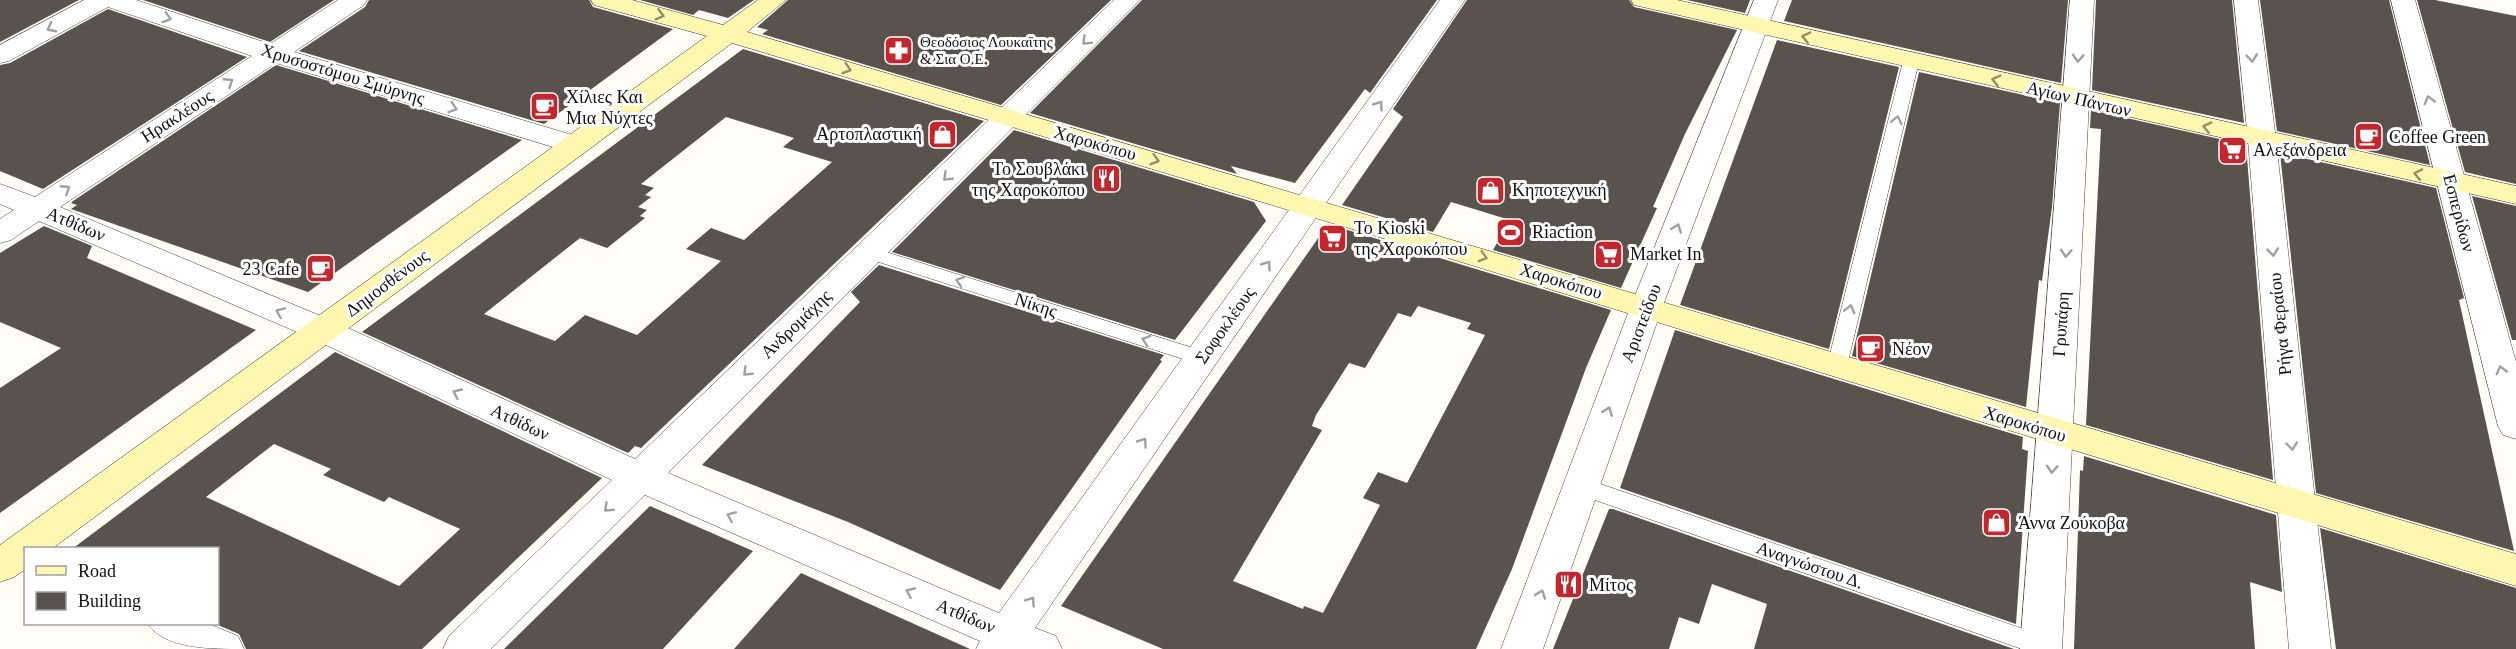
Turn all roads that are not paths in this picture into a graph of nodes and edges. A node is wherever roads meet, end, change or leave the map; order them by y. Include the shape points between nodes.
1 (103, 0) edge
2 (111, 0) edge
3 (355, 0) edge
4 (603, 0) edge
5 (774, 0) edge
6 (1128, 0) edge
7 (1453, 0) edge
8 (1643, 0) edge
9 (2082, 0) edge
10 (2246, 0) edge
11 (2403, 0) edge
12 (1761, 13) edge
13 (729, 33) junction
14 (273, 54) junction
15 (0, 55) edge
16 (1911, 61) junction
17 (2076, 98) junction
18 (1008, 117) junction
19 (2262, 140) junction
20 (576, 145) junction
21 (2450, 181) junction
22 (0, 193) edge
23 (2516, 195) edge
24 (1309, 205) junction
25 (38, 208) junction
26 (0, 233) edge
27 (870, 253) junction
28 (1646, 308) junction
29 (323, 330) junction
30 (1202, 358) junction
31 (1837, 366) junction
32 (2516, 426) edge
33 (2054, 433) junction
34 (640, 477) junction
35 (1580, 486) junction
36 (2298, 505) junction
37 (11, 555) edge
38 (2516, 570) edge
39 (170, 625) edge
40 (1002, 641) edge
41 (2041, 647) edge
42 (223, 649) edge
43 (464, 649) edge
44 (1041, 649) edge
45 (1522, 649) edge
46 (2310, 649) edge

1 -> 15 street
2 -> 14 street, Χρυσοστόμου Σμύρνης
3 - 14 street, Ηρακλέους
4 -> 13 street, Χαροκόπου
5 - 13 street, Δημοσθένους
6 -> 18 street, Ανδρομάχης
24 -> 7 street, Σοφοκλέους
8 - 12 street, Αγίων Πάντων
9 -> 17 street, Γρυπάρη
10 -> 19 street, Ρήγα Φεραίου
21 -> 11 street, Εσπερίδων
16 -> 12 street, Αγίων Πάντων
28 -> 12 street, Αριστείδου
13 -> 18 street, Χαροκόπου
13 - 20 street, Δημοσθένους
14 -> 20 street, Χρυσοστόμου Σμύρνης
25 -> 14 street, Ηρακλέους
17 -> 16 street, Αγίων Πάντων
31 -> 16 lane
19 -> 17 street, Αγίων Πάντων
17 -> 33 street, Γρυπάρη
18 -> 24 street, Χαροκόπου
18 -> 27 street, Ανδρομάχης
21 -> 19 street, Αγίων Πάντων
19 -> 36 street, Ρήγα Φεραίου
20 - 29 street, Δημοσθένους
21 - 23 street, Αγίων Πάντων
32 -> 21 street, Εσπερίδων
22 - 25 street, Ατθίδων
24 -> 28 street, Χαροκόπου
30 -> 24 street, Σοφοκλέους
25 - 26 street, Ηρακλέους
29 -> 25 street, Ατθίδων
30 -> 27 lane, Νίκης
27 -> 34 street, Ανδρομάχης
28 - 31 street, Χαροκόπου
35 -> 28 street, Αριστείδου
34 -> 29 street, Ατθίδων
29 - 37 street, Δημοσθένους
40 -> 30 street, Σοφοκλέους
31 - 33 street, Χαροκόπου
33 - 36 street, Χαροκόπου
33 -> 41 street, Γρυπάρη
40 -> 34 street, Ατθίδων
34 -> 43 street, Ανδρομάχης
35 - 41 lane, Αναγνώστου Δ.
45 -> 35 street, Αριστείδου
36 - 38 street, Χαροκόπου
36 - 46 street, Ρήγα Φεραίου
39 - 42 street
40 - 44 street, Ατθίδων

